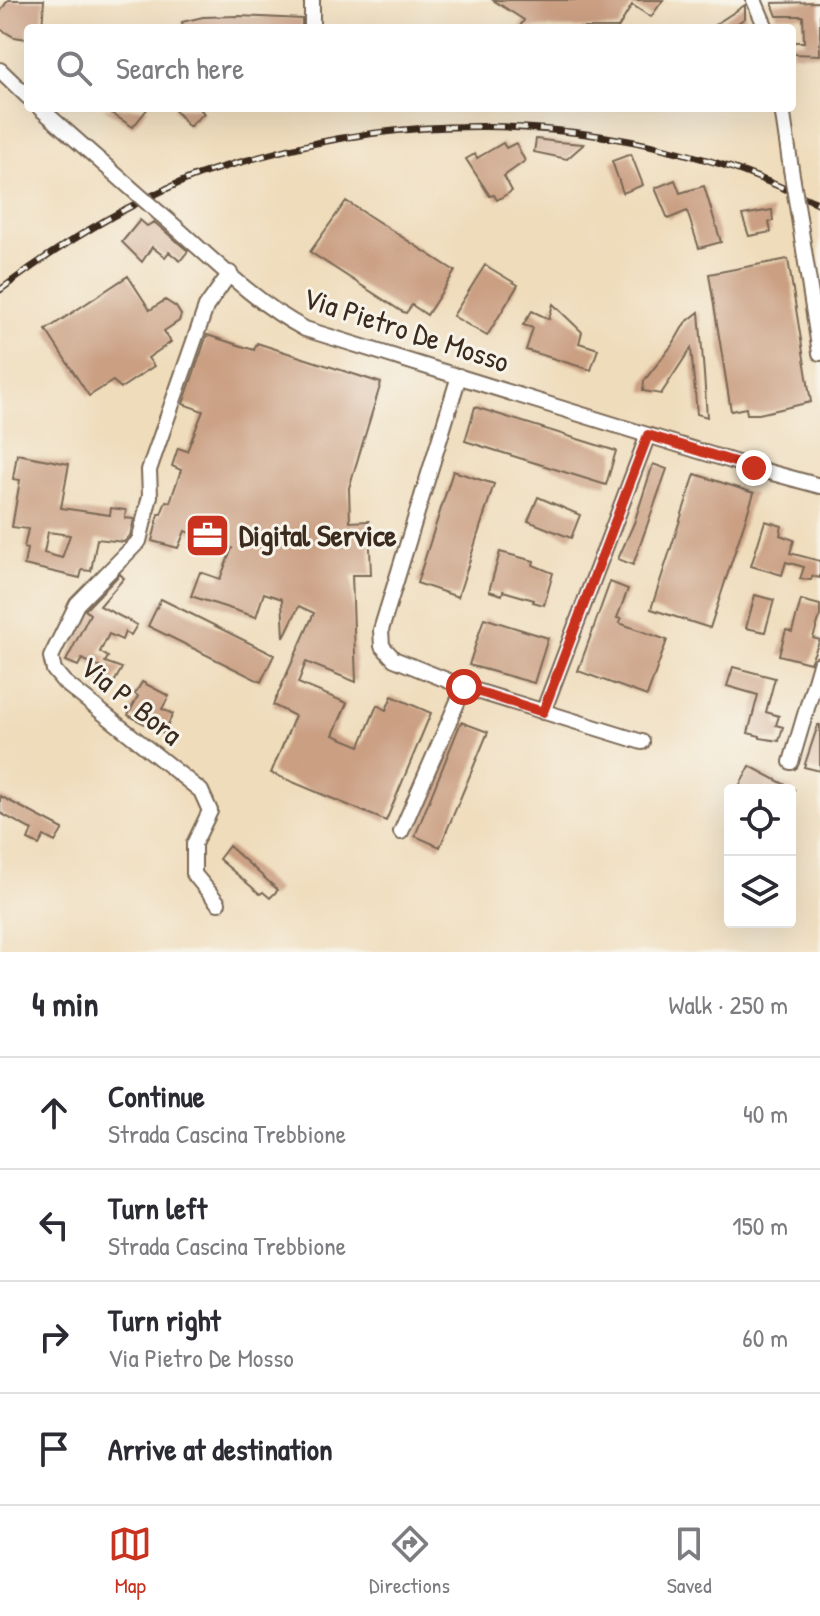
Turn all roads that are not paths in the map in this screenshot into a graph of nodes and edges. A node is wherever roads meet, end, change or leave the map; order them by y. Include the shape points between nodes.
1 (312, 0) edge
2 (754, 0) edge
3 (312, 24) edge
4 (764, 24) edge
5 (0, 70) edge
6 (24, 93) edge
7 (45, 112) edge
8 (783, 112) edge
9 (230, 273) junction
10 (820, 353) edge
11 (459, 376) junction
12 (648, 435) junction
13 (820, 486) edge
14 (820, 664) edge
15 (464, 687) junction
16 (543, 712) junction
17 (642, 742) dead end
18 (791, 762) dead end
19 (401, 832) dead end
20 (218, 903) dead end

1 - 3 street
2 - 4 street
5 - 6 street
7 - 9 street, Via Pietro De Mosso, bridge
8 - 10 street, bridge
9 - 11 street, Via Pietro De Mosso via 305,329
9 - 20 street, Via P. Bora via 206,307 149,470 150,496 139,541 77,604 51,657 64,682 201,791 210,811 194,844 194,874
11 - 12 street, Via Pietro De Mosso
11 - 15 street via 381,630 382,646 394,659
12 - 13 street, Via Pietro De Mosso
12 - 16 street
14 - 18 street
15 - 16 street
15 - 19 street
16 - 17 street

